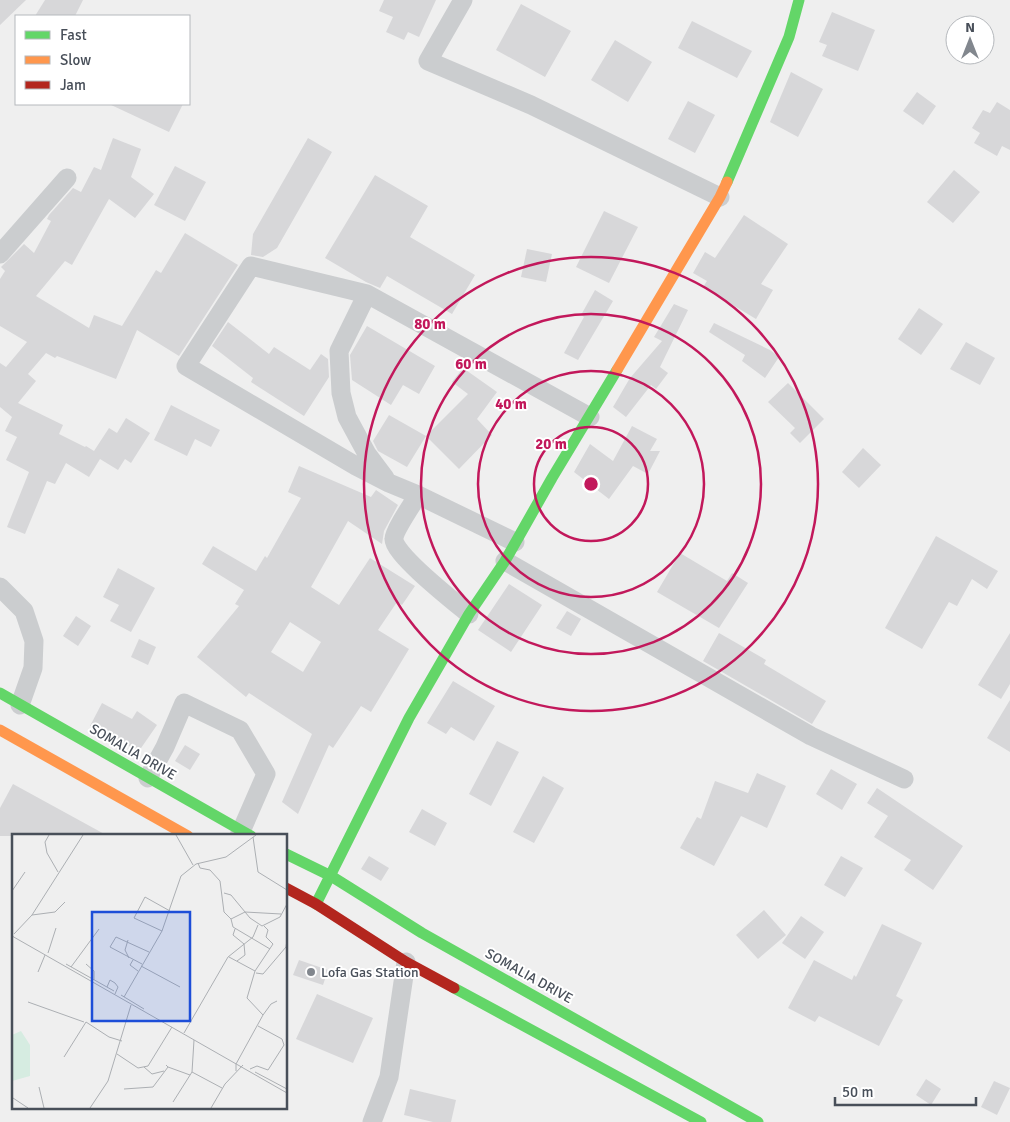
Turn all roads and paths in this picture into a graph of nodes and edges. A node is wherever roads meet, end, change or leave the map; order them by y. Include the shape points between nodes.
1 (463, 0) edge
2 (799, 0) edge
3 (67, 178) dead end
4 (720, 197) junction
5 (0, 254) edge
6 (367, 294) junction
7 (590, 417) junction
8 (389, 483) junction
9 (418, 495) junction
10 (515, 542) junction
11 (505, 561) junction
12 (0, 587) edge
13 (469, 614) junction
14 (0, 692) edge
15 (20, 705) junction
16 (0, 730) edge
17 (148, 778) junction
18 (904, 778) dead end
19 (184, 834) edge
20 (244, 834) edge
21 (288, 855) edge
22 (331, 876) junction
23 (288, 889) edge
24 (316, 904) junction
25 (406, 962) junction
26 (372, 1122) edge
27 (701, 1122) edge
28 (758, 1122) edge

1 - 4 street via 428,61 531,105
2 - 4 main road via 789,37
3 - 5 street
4 - 7 main road
6 - 7 street
6 - 8 street via 339,351 341,393 347,417 367,454
6 - 8 street via 251,266 186,366
7 - 10 main road
8 - 9 street
9 - 10 street
9 - 13 street via 394,538 395,547
10 - 11 main road
11 - 13 main road
11 - 18 street via 811,736
12 - 15 street via 24,611 34,641 33,668
13 - 22 main road via 409,718
14 - 15 main road, SOMALIA DRIVE
15 - 17 main road, SOMALIA DRIVE
16 - 19 main road
17 - 20 main road, SOMALIA DRIVE
17 - 20 street via 184,703 240,730 266,774
21 - 22 main road, SOMALIA DRIVE
22 - 24 main road
22 - 28 main road, SOMALIA DRIVE via 422,933
23 - 24 main road
24 - 25 main road
25 - 26 street via 389,1077
25 - 27 main road

